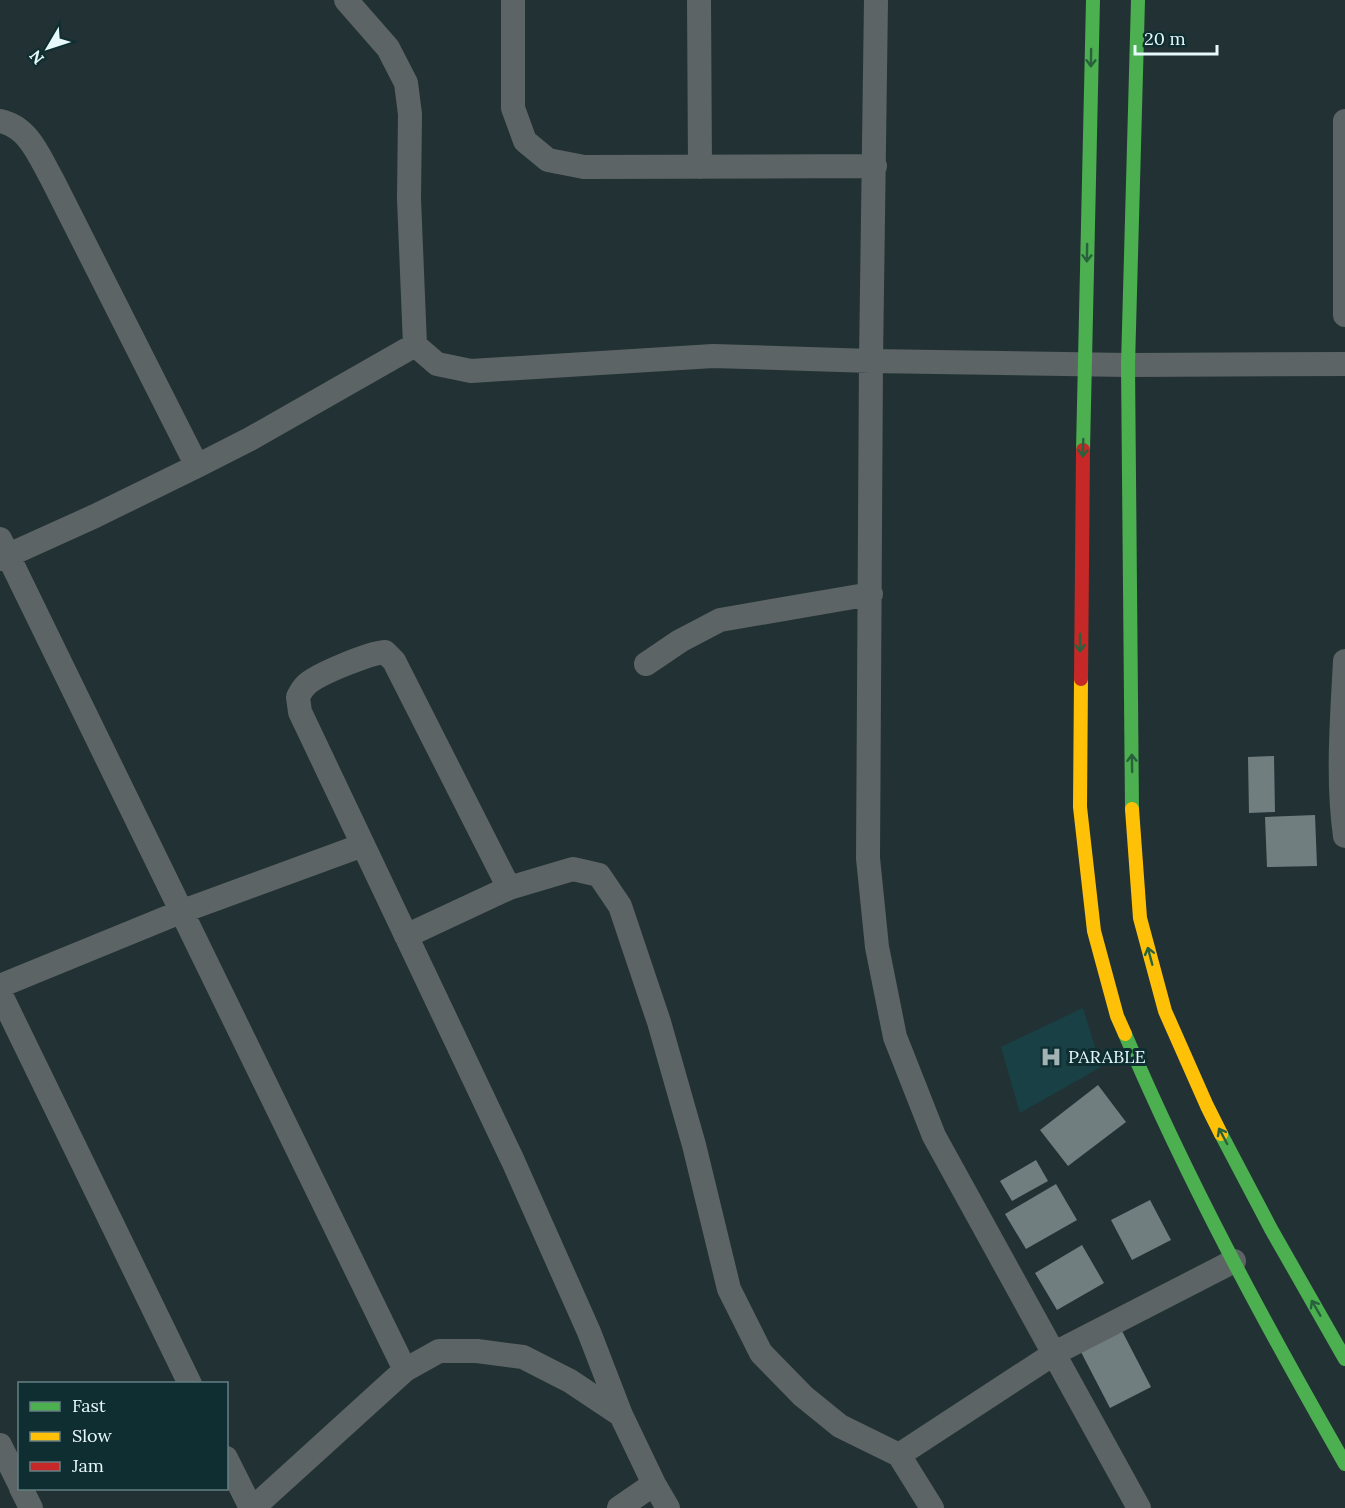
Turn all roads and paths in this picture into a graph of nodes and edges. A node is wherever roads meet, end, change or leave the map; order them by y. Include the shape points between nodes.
1 (346, 0) edge
2 (513, 0) edge
3 (699, 0) edge
4 (876, 0) edge
5 (1093, 0) edge
6 (1138, 0) edge
7 (0, 121) edge
8 (1345, 121) edge
9 (1344, 153) edge
10 (875, 166) junction
11 (700, 167) junction
12 (1345, 315) edge
13 (415, 345) junction
14 (871, 361) junction
15 (1086, 364) junction
16 (1345, 364) edge
17 (1128, 365) junction
18 (197, 466) junction
19 (3, 551) edge
20 (871, 594) junction
21 (1345, 661) edge
22 (646, 664) dead end
23 (1345, 836) edge
24 (363, 845) junction
25 (509, 888) junction
26 (183, 911) junction
27 (406, 936) junction
28 (0, 986) edge
29 (0, 993) edge
30 (1234, 1261) junction
31 (1055, 1353) junction
32 (1345, 1359) edge
33 (405, 1370) junction
34 (190, 1382) edge
35 (621, 1415) junction
36 (0, 1445) edge
37 (899, 1455) junction
38 (228, 1462) edge
39 (1345, 1464) edge
40 (18, 1483) edge
41 (654, 1484) junction
42 (22, 1490) edge
43 (31, 1508) edge
44 (252, 1508) edge
45 (619, 1508) edge
46 (668, 1508) edge
47 (932, 1508) edge
48 (1139, 1508) edge

1 - 13 street via 388,48 406,83
2 - 11 street via 513,108 525,141 548,160 584,167
3 - 11 street
4 - 10 street
5 -> 15 street
6 - 17 street
7 - 18 street via 29,137
8 - 9 street
9 - 12 street
10 - 11 street
10 - 14 street
13 - 14 street via 438,364 471,371 713,356
13 - 18 street
14 - 15 street
14 - 20 street
15 - 17 street
15 -> 30 street via 1080,807 1094,931 1117,1016 1160,1116
16 - 17 street
32 -> 17 street via 1207,1106 1165,1011 1140,918 1132,803
18 - 19 street
19 - 26 street
20 - 22 street via 720,620
20 - 31 street via 868,858 877,947 895,1037 934,1136
21 - 23 street via 1341,736
24 - 25 street via 300,712 298,697 306,684 320,676 385,652 394,661
24 - 26 street
24 - 27 street
25 - 27 street
25 - 37 street via 573,869 600,875 620,906 652,1001 694,1145 729,1289 761,1353 803,1396 840,1426
26 - 28 street
26 - 33 street
27 - 35 street via 589,1332
29 - 34 street
30 - 31 street
30 - 39 street
31 - 37 street
31 - 48 street
33 - 35 street via 439,1351 523,1357 570,1381
33 - 44 street
35 - 41 street
36 - 40 street
37 - 47 street
38 - 44 street
41 - 45 street
41 - 46 street
42 - 43 street

